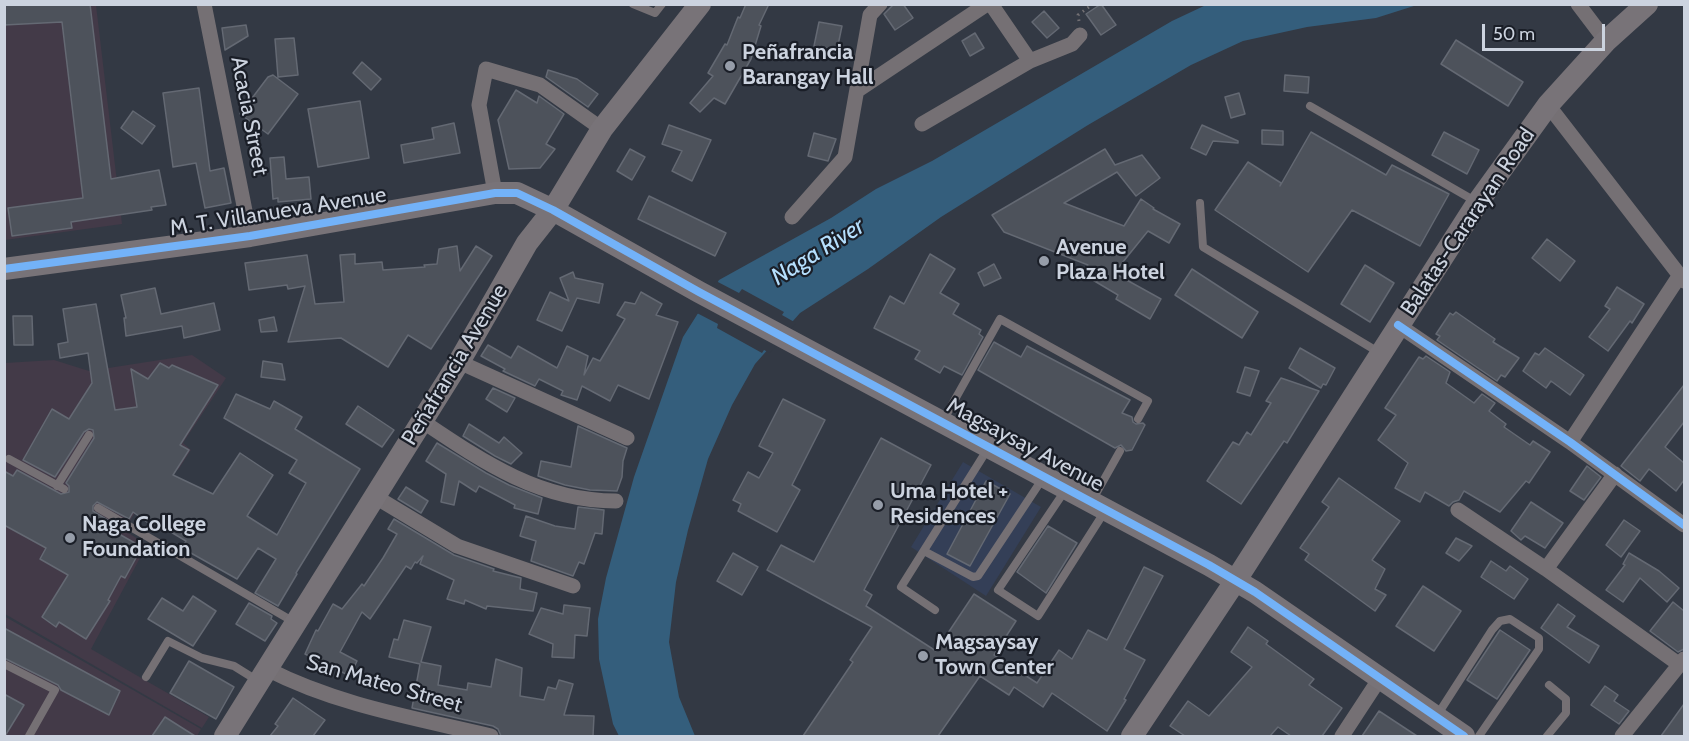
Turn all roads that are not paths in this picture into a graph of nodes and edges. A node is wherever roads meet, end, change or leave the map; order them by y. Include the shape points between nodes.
1 (204, 4) edge
2 (633, 4) edge
3 (662, 4) edge
4 (700, 4) edge
5 (880, 4) edge
6 (989, 4) edge
7 (1578, 4) edge
8 (1647, 4) edge
9 (1080, 34) road end
10 (1606, 41) junction
11 (1030, 61) junction
12 (858, 90) junction
13 (1548, 105) junction
14 (1310, 106) dead end
15 (922, 124) dead end
16 (602, 129) junction
17 (495, 193) junction
18 (1200, 202) dead end
19 (1478, 202) junction
20 (553, 210) junction
21 (792, 217) dead end
22 (250, 236) junction
23 (4, 269) edge
24 (1682, 278) edge
25 (1398, 325) junction
26 (1380, 353) junction
27 (459, 362) junction
28 (1138, 419) dead end
29 (422, 421) junction
30 (942, 421) junction
31 (89, 435) dead end
32 (627, 438) dead end
33 (1569, 442) junction
34 (989, 447) junction
35 (1120, 451) dead end
36 (9, 459) dead end
37 (1614, 474) junction
38 (1044, 476) junction
39 (1067, 488) junction
40 (374, 496) junction
41 (616, 501) dead end
42 (1099, 505) junction
43 (98, 508) dead end
44 (1458, 510) dead end
45 (1684, 525) edge
46 (924, 551) junction
47 (1546, 569) junction
48 (1236, 580) junction
49 (573, 586) dead end
50 (935, 610) dead end
51 (296, 623) junction
52 (1682, 662) edge
53 (4, 664) edge
54 (263, 675) junction
55 (146, 677) dead end
56 (1380, 678) junction
57 (1549, 685) dead end
58 (1436, 716) junction
59 (29, 736) edge
60 (225, 736) edge
61 (491, 736) edge
62 (1132, 736) edge
63 (1342, 736) edge
64 (1464, 736) edge
65 (1479, 736) edge
66 (1547, 736) edge
67 (1622, 736) edge

1 - 22 street, Acacia Street
2 - 3 lane via 655,13
4 - 16 main road, Peñafrancia Avenue
5 - 12 street via 870,15
6 - 11 street
6 - 12 street
7 - 10 street
8 - 10 main road, Balatas-Cararayan Road
9 - 11 street via 1072,44
10 - 13 main road, Balatas-Cararayan Road
11 - 15 street
12 - 21 street via 845,157
13 - 19 main road, Balatas-Cararayan Road
13 - 24 street
14 - 19 lane
16 - 17 street via 540,85 486,69 479,105
16 - 20 main road, Peñafrancia Avenue
17 - 20 main road, M. T. Villanueva Avenue via 517,193
17 - 22 main road, M. T. Villanueva Avenue
18 - 26 lane via 1203,247
19 - 25 main road, Balatas-Cararayan Road
20 - 27 main road, Peñafrancia Avenue via 527,243
20 - 30 main road, Magsaysay Avenue
22 - 23 main road, M. T. Villanueva Avenue
24 - 33 street
25 - 26 main road, Balatas-Cararayan Road
25 - 33 street
26 - 48 main road, Balatas-Cararayan Road
27 - 29 main road, Peñafrancia Avenue
27 - 32 street
28 - 30 lane via 1148,401 1000,319
29 - 40 main road, Peñafrancia Avenue
29 - 41 street via 527,484 590,501
30 - 34 main road, Magsaysay Avenue
31 - 36 lane via 61,488
33 - 37 street
34 - 38 main road, Magsaysay Avenue
34 - 46 lane
35 - 42 lane
37 - 45 street
37 - 47 street
38 - 39 main road, Magsaysay Avenue
38 - 46 lane via 978,576 973,577
39 - 42 main road, Magsaysay Avenue
39 - 42 lane via 998,590 1038,616
40 - 49 street via 457,546
40 - 51 main road, Peñafrancia Avenue
42 - 48 main road, Magsaysay Avenue
43 - 51 lane
44 - 47 street
46 - 50 lane via 902,587
47 - 52 street
48 - 56 main road, Magsaysay Avenue
48 - 62 main road, Balatas-Cararayan Road
51 - 54 main road, Peñafrancia Avenue
52 - 67 street
53 - 59 lane via 54,690
54 - 55 lane via 202,658 168,640
54 - 60 main road, Peñafrancia Avenue
54 - 61 street, San Mateo Street via 343,701
56 - 58 main road, Magsaysay Avenue
56 - 63 street
57 - 66 lane via 1566,699 1566,713
58 - 64 main road, Magsaysay Avenue
58 - 65 lane via 1492,630 1500,621 1510,619 1539,638 1539,649

